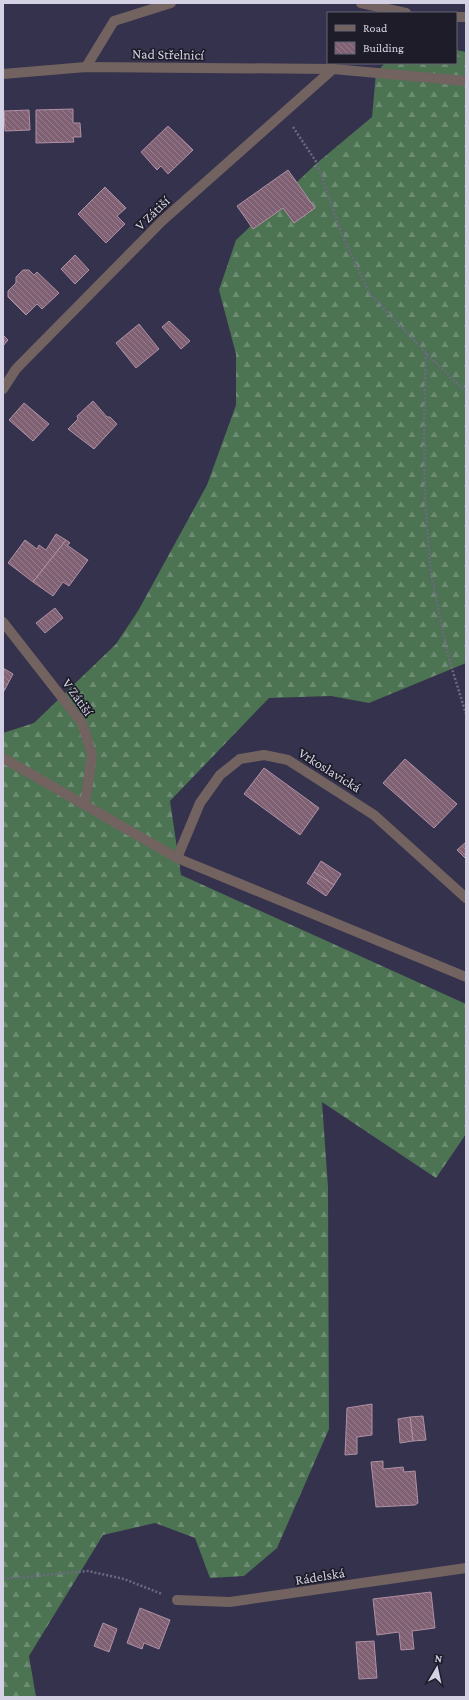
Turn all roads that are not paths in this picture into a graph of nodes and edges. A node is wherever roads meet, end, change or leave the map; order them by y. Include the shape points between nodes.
1 (171, 3) edge
2 (361, 3) edge
3 (402, 12) edge
4 (86, 67) junction
5 (333, 69) junction
6 (3, 74) edge
7 (466, 81) edge
8 (3, 389) edge
9 (3, 622) edge
10 (3, 758) edge
11 (85, 804) junction
12 (177, 858) junction
13 (466, 898) edge
14 (466, 977) edge
15 (466, 1568) edge
16 (177, 1600) road end

1 - 4 street via 114,21
2 - 3 street
4 - 5 street, Nad Střelnicí
4 - 6 street, Nad Střelnicí
5 - 7 street, Nad Střelnicí
5 - 8 street, V Zátiší via 162,221 16,369
9 - 11 street, V Zátiší via 82,724 92,755
10 - 11 street
11 - 12 street
12 - 13 street, Vrkoslavická via 200,803 220,775 240,759 264,755 288,760 374,815
12 - 14 street
15 - 16 street, Rádelská via 230,1602

